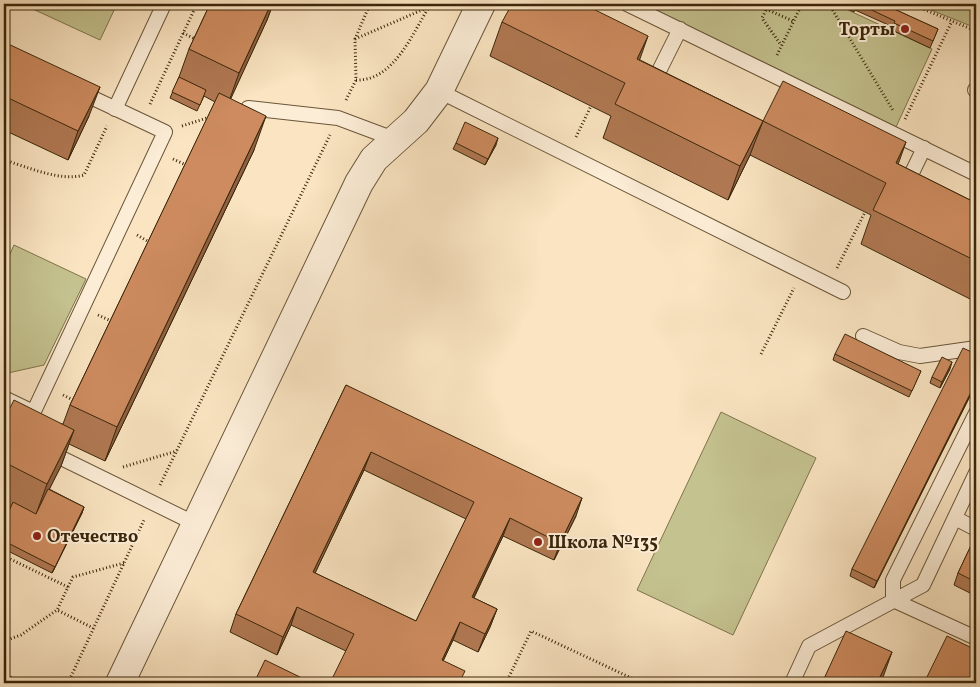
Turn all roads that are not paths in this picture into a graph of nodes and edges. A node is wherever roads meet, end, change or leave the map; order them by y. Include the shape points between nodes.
1 (164, 4) edge
2 (481, 4) edge
3 (627, 4) edge
4 (680, 29) junction
5 (653, 83) edge
6 (64, 84) edge
7 (439, 91) junction
8 (248, 108) edge
9 (115, 109) junction
10 (394, 139) junction
11 (924, 148) junction
12 (976, 174) edge
13 (909, 179) edge
14 (843, 292) dead end
15 (863, 336) dead end
16 (976, 348) edge
17 (4, 398) edge
18 (34, 412) junction
19 (976, 413) edge
20 (22, 438) edge
21 (38, 446) edge
22 (976, 473) edge
23 (955, 518) junction
24 (196, 524) junction
25 (976, 528) edge
26 (894, 600) junction
27 (976, 638) edge
28 (120, 683) edge
29 (792, 683) edge

1 - 9 lane
2 - 7 street
3 - 4 lane
4 - 5 lane
4 - 11 lane via 900,130
6 - 9 lane
7 - 10 street via 416,121
7 - 14 lane
8 - 10 lane via 338,118
9 - 18 lane via 165,132
10 - 24 street via 374,158 359,183
11 - 12 lane
11 - 13 lane
15 - 16 lane via 899,352 920,356
17 - 18 lane
18 - 20 lane
19 - 26 lane via 893,580
21 - 24 lane
22 - 23 lane
23 - 25 lane
23 - 26 lane via 923,585
24 - 28 street
26 - 27 lane
26 - 29 lane via 810,646

